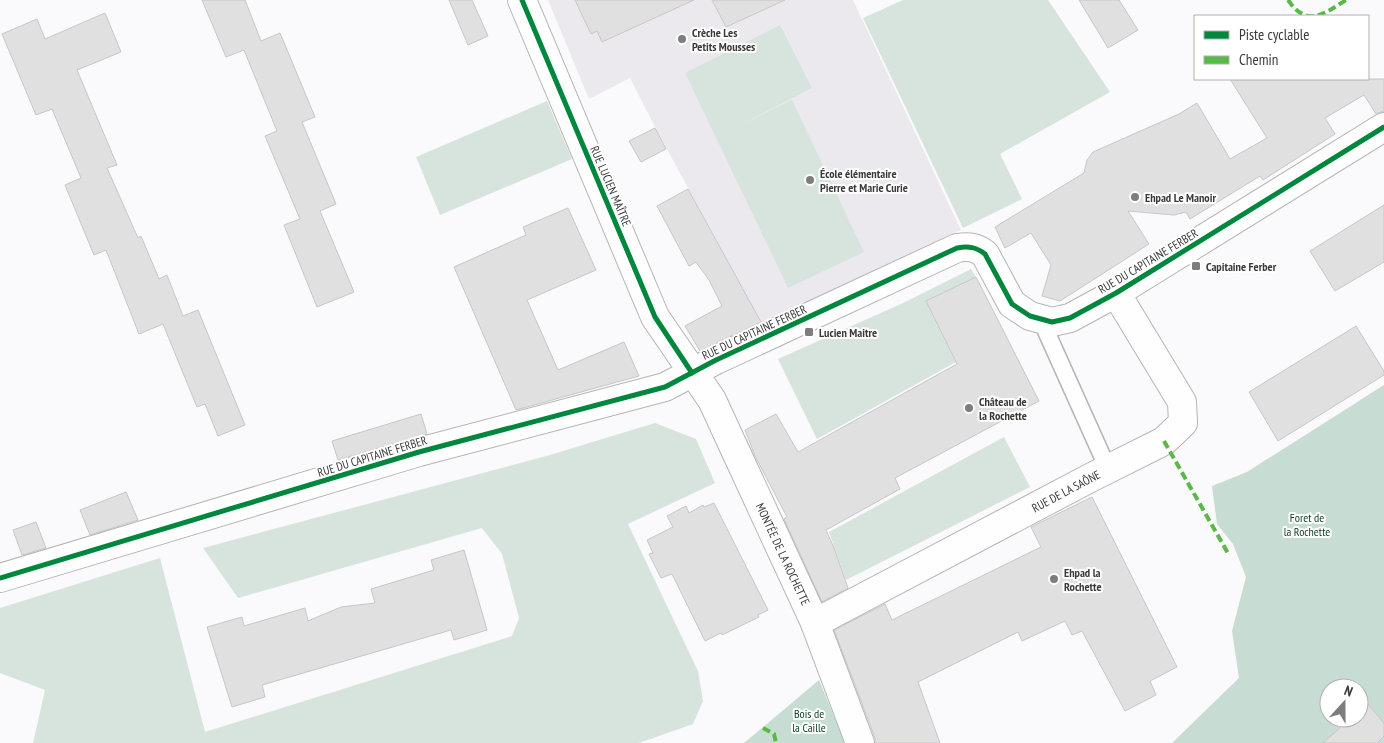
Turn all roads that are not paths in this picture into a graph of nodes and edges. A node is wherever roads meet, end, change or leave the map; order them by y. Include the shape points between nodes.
1 (522, 0) edge
2 (1384, 127) edge
3 (1116, 293) junction
4 (1046, 321) junction
5 (692, 373) junction
6 (1108, 469) junction
7 (0, 578) edge
8 (814, 623) junction
9 (860, 743) edge

1 - 5 street, RUE LUCIEN MAÎTRE via 655,317
2 - 3 street, RUE DU CAPITAINE FERBER
3 - 4 street, RUE DU CAPITAINE FERBER via 1070,318
3 - 6 street, RUE DE LA SAÔNE via 1182,402 1183,422 1164,441
4 - 5 street, RUE DU CAPITAINE FERBER via 1030,316 1012,304 985,254 969,246 957,248
4 - 6 lane via 1046,331
5 - 7 street, RUE DU CAPITAINE FERBER via 666,387 419,452
5 - 8 street, MONTÉE DE LA ROCHETTE via 712,400
6 - 8 street, RUE DE LA SAÔNE
8 - 9 street, MONTÉE DE LA ROCHETTE

